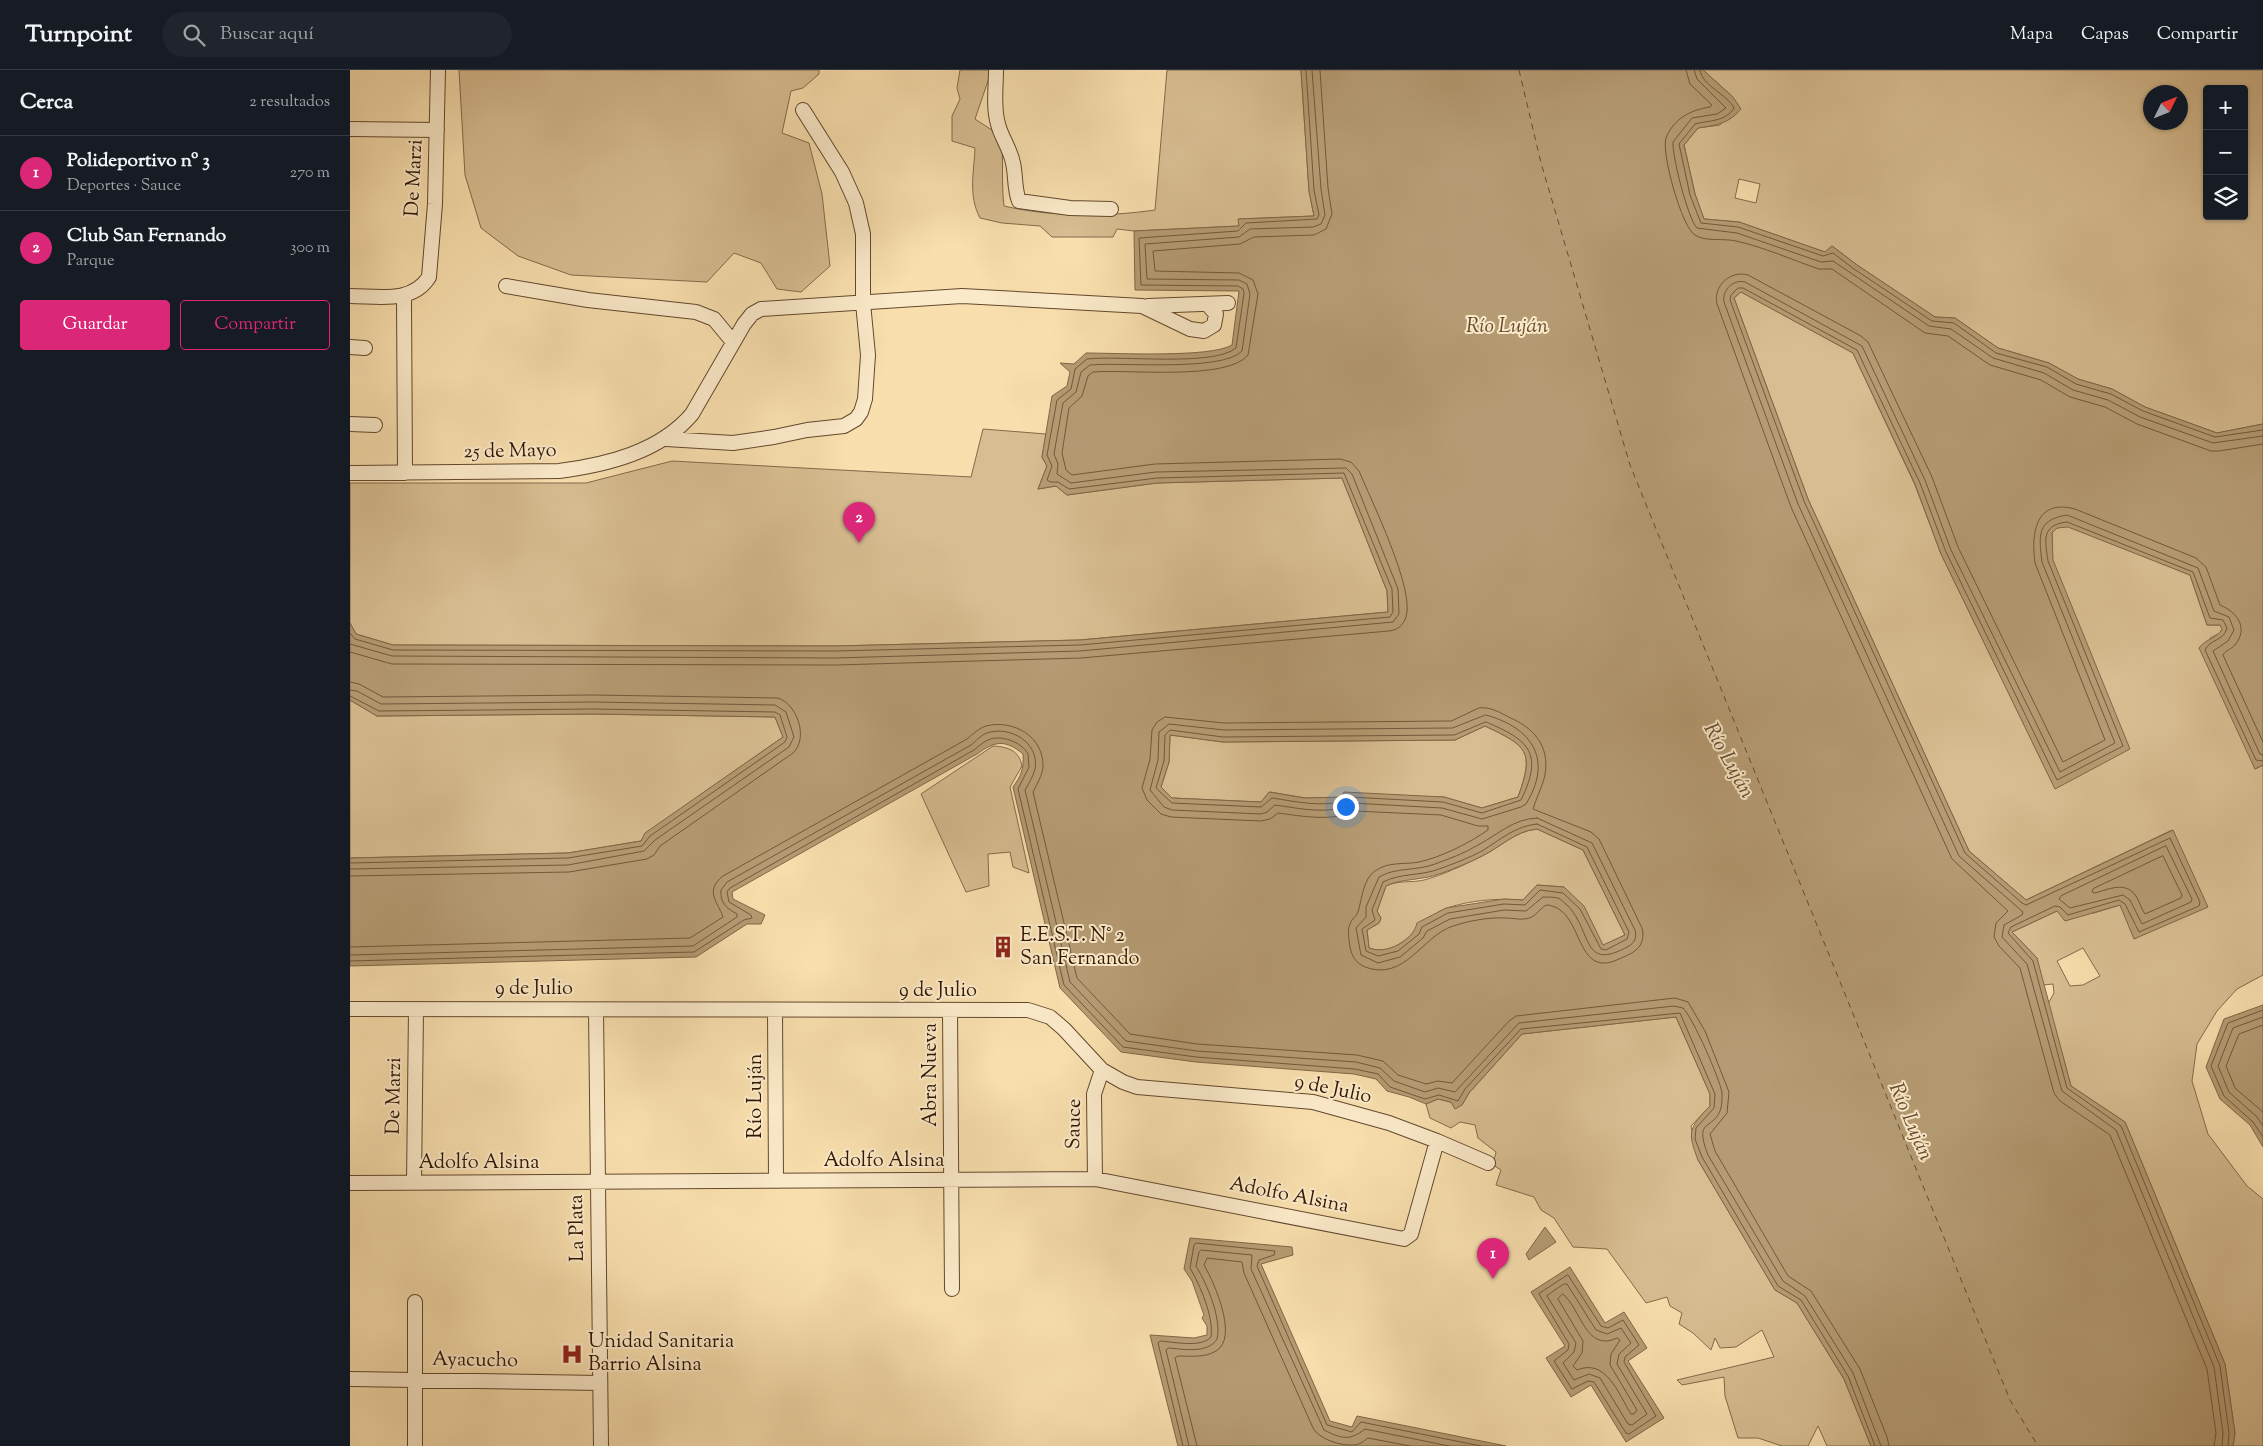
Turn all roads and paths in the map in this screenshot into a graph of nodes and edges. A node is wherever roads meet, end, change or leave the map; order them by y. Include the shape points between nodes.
1 (438, 70) edge
2 (996, 70) edge
3 (803, 110) dead end
4 (350, 129) edge
5 (438, 130) junction
6 (1111, 209) dead end
7 (506, 286) dead end
8 (350, 296) edge
9 (404, 296) junction
10 (863, 302) junction
11 (1228, 302) dead end
12 (1208, 305) junction
13 (1142, 306) junction
14 (733, 342) junction
15 (350, 348) edge
16 (365, 348) dead end
17 (350, 424) edge
18 (375, 425) dead end
19 (666, 439) junction
20 (350, 473) edge
21 (405, 473) junction
22 (350, 1008) edge
23 (416, 1009) junction
24 (596, 1010) junction
25 (775, 1010) junction
26 (950, 1011) junction
27 (1102, 1070) junction
28 (1437, 1141) junction
29 (1488, 1164) dead end
30 (1094, 1179) junction
31 (776, 1181) junction
32 (951, 1181) junction
33 (598, 1182) junction
34 (350, 1183) edge
35 (414, 1183) junction
36 (952, 1289) dead end
37 (415, 1302) dead end
38 (350, 1379) edge
39 (416, 1380) junction
40 (600, 1383) junction
41 (415, 1446) edge
42 (601, 1446) edge

1 - 5 street, De Marzi
2 - 6 street via 995,110 998,127 1014,165 1015,192 1019,201 1070,208
3 - 10 street via 842,172 856,203 863,234
4 - 5 street
5 - 9 street, De Marzi via 428,277 423,287
7 - 14 street via 588,300 696,312 714,319
8 - 9 street
9 - 21 street
10 - 13 street via 962,296
10 - 14 street via 761,309 752,314
10 - 19 street via 868,355 865,399 861,412 851,423 734,442
11 - 12 street
12 - 13 street
12 - 13 street via 1216,314 1214,325 1204,331 1190,329
14 - 19 street via 692,414
15 - 16 street
17 - 18 street
19 - 21 street, 25 de Mayo via 641,451 585,468 531,473
20 - 21 street, 25 de Mayo
22 - 23 street, 9 de Julio
23 - 24 street, 9 de Julio
23 - 35 street, De Marzi
24 - 25 street, 9 de Julio
24 - 33 street, La Plata
25 - 26 street, 9 de Julio
25 - 31 street, Río Luján
26 - 27 street, 9 de Julio via 1028,1010 1050,1018
26 - 32 street, Abra Nueva
27 - 28 street, 9 de Julio via 1137,1086 1313,1102 1389,1123
27 - 30 street, Sauce via 1094,1094
28 - 29 street, 9 de Julio
28 - 30 street, Adolfo Alsina via 1411,1234 1404,1239
30 - 32 street, Adolfo Alsina
31 - 32 street, Adolfo Alsina
31 - 33 street, Adolfo Alsina
32 - 36 street, Abra Nueva
33 - 35 street, Adolfo Alsina
33 - 40 street, La Plata
34 - 35 street, Adolfo Alsina
37 - 39 street
38 - 39 street, Ayacucho
39 - 40 street, Ayacucho
39 - 41 street
40 - 42 street, La Plata

